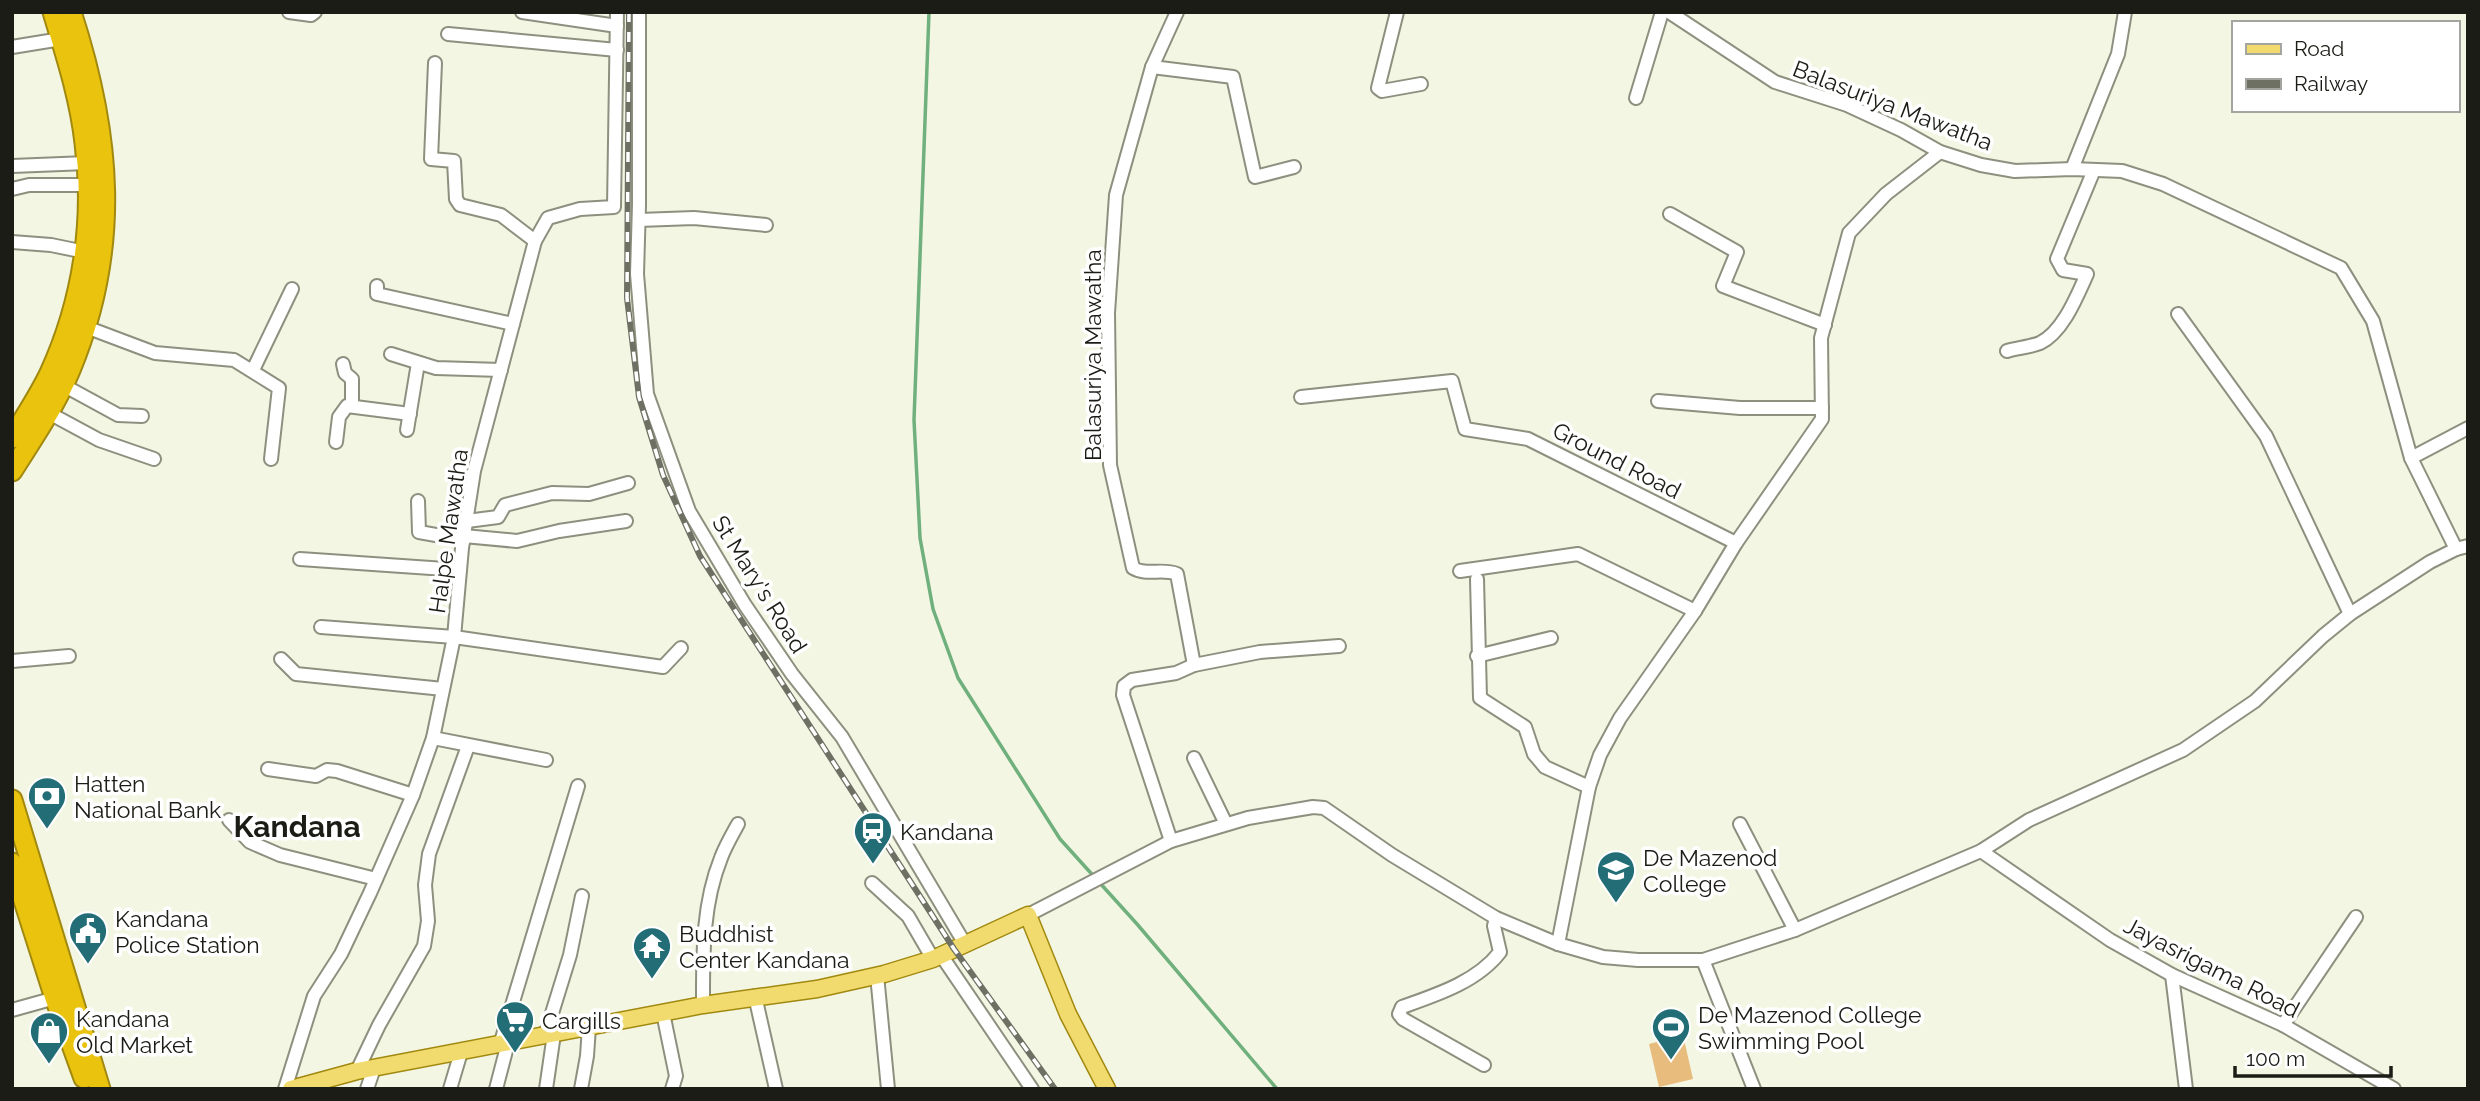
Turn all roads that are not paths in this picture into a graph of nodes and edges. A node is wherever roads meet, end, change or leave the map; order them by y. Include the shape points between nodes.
1 (53, 12) edge
2 (72, 12) edge
3 (289, 12) edge
4 (315, 12) edge
5 (523, 12) edge
6 (617, 12) edge
7 (639, 12) edge
8 (1177, 12) edge
9 (1397, 12) edge
10 (1662, 12) edge
11 (1670, 12) edge
12 (2124, 12) edge
13 (617, 26) junction
14 (449, 34) dead end
15 (61, 39) junction
16 (12, 47) edge
17 (617, 50) junction
18 (435, 63) dead end
19 (1152, 67) junction
20 (1421, 84) dead end
21 (1636, 98) dead end
22 (1940, 152) junction
23 (87, 163) junction
24 (12, 166) edge
25 (1294, 167) dead end
26 (2072, 169) junction
27 (2094, 170) junction
28 (89, 185) junction
29 (12, 190) edge
30 (639, 205) junction
31 (614, 207) junction
32 (1670, 214) dead end
33 (639, 220) junction
34 (766, 225) dead end
35 (535, 241) junction
36 (12, 242) edge
37 (85, 252) junction
38 (377, 286) dead end
39 (292, 289) dead end
40 (2178, 314) dead end
41 (513, 324) junction
42 (1825, 325) junction
43 (86, 327) junction
44 (2007, 351) dead end
45 (391, 354) dead end
46 (418, 363) junction
47 (344, 364) dead end
48 (253, 370) junction
49 (501, 370) junction
50 (63, 385) junction
51 (1301, 397) dead end
52 (1658, 401) dead end
53 (352, 406) junction
54 (1822, 408) junction
55 (49, 412) junction
56 (410, 414) junction
57 (142, 416) dead end
58 (2468, 428) edge
59 (20, 430) edge
60 (407, 430) dead end
61 (336, 442) dead end
62 (154, 458) dead end
63 (2411, 458) junction
64 (271, 459) dead end
65 (12, 471) edge
66 (628, 483) dead end
67 (418, 501) dead end
68 (467, 521) junction
69 (626, 522) dead end
70 (464, 538) junction
71 (1736, 543) junction
72 (2462, 548) edge
73 (300, 559) dead end
74 (460, 570) junction
75 (1460, 571) dead end
76 (1477, 579) dead end
77 (1695, 611) junction
78 (2350, 614) junction
79 (321, 627) dead end
80 (454, 637) junction
81 (1551, 638) dead end
82 (1339, 646) dead end
83 (681, 649) dead end
84 (69, 656) dead end
85 (1477, 656) junction
86 (281, 659) dead end
87 (12, 661) edge
88 (1194, 665) junction
89 (443, 690) junction
90 (433, 738) junction
91 (468, 747) junction
92 (1194, 758) dead end
93 (546, 761) dead end
94 (268, 769) dead end
95 (578, 786) dead end
96 (1589, 788) junction
97 (413, 795) junction
98 (12, 800) edge
99 (229, 820) dead end
100 (738, 824) dead end
101 (1226, 824) junction
102 (1740, 824) dead end
103 (1171, 841) junction
104 (1981, 851) junction
105 (12, 863) edge
106 (376, 879) junction
107 (872, 883) dead end
108 (582, 896) dead end
109 (1028, 915) junction
110 (2356, 917) dead end
111 (1496, 918) junction
112 (1796, 930) junction
113 (965, 944) junction
114 (1558, 944) junction
115 (937, 957) junction
116 (1703, 960) junction
117 (877, 975) junction
118 (2172, 975) junction
119 (755, 996) junction
120 (55, 998) junction
121 (703, 1005) junction
122 (12, 1010) edge
123 (663, 1013) junction
124 (2283, 1025) junction
125 (589, 1027) junction
126 (550, 1035) junction
127 (504, 1044) junction
128 (461, 1052) junction
129 (1484, 1065) dead end
130 (365, 1069) junction
131 (87, 1089) edge
132 (100, 1089) edge
133 (285, 1089) edge
134 (291, 1089) edge
135 (367, 1089) edge
136 (450, 1089) edge
137 (496, 1089) edge
138 (546, 1089) edge
139 (581, 1089) edge
140 (672, 1089) edge
141 (776, 1089) edge
142 (888, 1089) edge
143 (1032, 1089) edge
144 (1107, 1089) edge
145 (1754, 1089) edge
146 (2186, 1089) edge
147 (2395, 1089) edge

1 - 15 highway
2 - 43 highway via 96,104 105,171 101,260
3 - 4 street
5 - 13 street
6 - 13 street
7 - 30 street, St Mary's Road
8 - 19 street, Balasuriya Mawatha
9 - 20 street via 1378,88
10 - 21 street
11 - 22 street, Balasuriya Mawatha via 1775,82 1847,105
12 - 26 street via 2118,54
13 - 17 street
14 - 17 street
15 - 16 street
15 - 23 highway
17 - 31 street
18 - 35 street via 430,159 454,161 460,205 501,215
19 - 25 street via 1233,77 1255,177
19 - 88 street, Balasuriya Mawatha via 1116,195 1108,313 1110,465 1133,568 1177,574
22 - 26 street, Balasuriya Mawatha via 2015,171
22 - 42 street via 1886,194 1849,233
23 - 24 street
23 - 28 highway
26 - 27 street, Balasuriya Mawatha
27 - 44 street via 2057,258 2063,270 2087,274 2070,312 2040,343
27 - 63 street, Balasuriya Mawatha via 2122,171 2163,184 2341,268 2373,321
28 - 29 street via 29,185
28 - 37 highway
30 - 31 street
30 - 33 street, St Mary's Road
31 - 35 street, Halpe Mawatha via 580,209 548,218
32 - 42 street via 1737,252 1723,286
33 - 34 street via 694,218
33 - 113 street, St Mary's Road via 637,274 647,394 689,511 745,605 842,737
35 - 41 street, Halpe Mawatha
36 - 37 street
37 - 59 highway via 64,336
38 - 41 street via 377,295
39 - 48 street
40 - 78 street via 2266,436
41 - 49 street, Halpe Mawatha
42 - 54 street via 1821,338
43 - 48 street via 155,353 234,360
43 - 50 highway
45 - 46 street
46 - 49 street
46 - 56 street
47 - 53 street via 352,379
48 - 64 street via 279,388
49 - 68 street, Halpe Mawatha via 474,471
50 - 55 highway
50 - 57 street via 118,415
51 - 71 street, Ground Road via 1452,381 1465,429 1528,439
52 - 54 street
53 - 56 street
53 - 61 street via 339,417
54 - 71 street via 1822,419
55 - 59 highway
55 - 62 street via 99,440
56 - 60 street
58 - 63 street
59 - 65 highway
63 - 72 street, Balasuriya Mawatha
66 - 68 street via 589,494 552,493 517,501 505,505 498,517
67 - 70 street via 419,532
68 - 70 street, Halpe Mawatha
69 - 70 street via 517,541
70 - 74 street, Halpe Mawatha
71 - 77 street
72 - 78 street via 2430,562
73 - 74 street
74 - 80 street, Halpe Mawatha
75 - 77 street via 1578,554
76 - 85 street
77 - 96 street via 1620,719
78 - 104 street via 2255,701 2183,750 2029,820
79 - 80 street
80 - 83 street via 663,667
80 - 89 street, Halpe Mawatha
81 - 85 street
82 - 88 street via 1260,652
84 - 87 street
85 - 96 street via 1480,698 1525,727 1534,754 1545,767
86 - 89 street via 296,674
88 - 103 street via 1124,686 1123,695
89 - 90 street, Halpe Mawatha
90 - 91 street
90 - 97 street, Halpe Mawatha
91 - 93 street
91 - 130 street via 429,854 424,946 379,1025
92 - 101 street
94 - 97 street via 316,776 337,771
95 - 127 street
96 - 114 street
97 - 106 street, Halpe Mawatha
98 - 132 highway
99 - 106 street via 250,842 280,855
100 - 121 street via 720,859 710,894 703,943
101 - 103 street
101 - 111 street via 1324,808
102 - 112 street
103 - 109 street
104 - 112 street
104 - 118 street, Jayasrigama Road via 2110,940
105 - 120 highway
106 - 133 street, Halpe Mawatha via 341,954 314,996
107 - 115 street via 908,916
108 - 126 street
109 - 113 main road
109 - 144 main road via 1068,1014
110 - 124 street
111 - 114 street
111 - 129 street via 1500,952 1493,961 1450,990 1402,1007 1399,1014
112 - 116 street
113 - 115 main road
114 - 116 street via 1603,957
115 - 117 main road
115 - 143 street
116 - 145 street
117 - 119 main road via 817,989
117 - 142 street
118 - 124 street, Jayasrigama Road
118 - 146 street
119 - 121 main road
119 - 141 street
120 - 122 street
120 - 131 highway
121 - 123 main road
123 - 125 main road
123 - 140 street via 676,1076
124 - 147 street, Jayasrigama Road
125 - 126 main road
125 - 139 street
126 - 127 main road
126 - 138 street
127 - 128 main road
127 - 137 street
128 - 130 main road
128 - 136 street
130 - 134 main road
130 - 135 street

